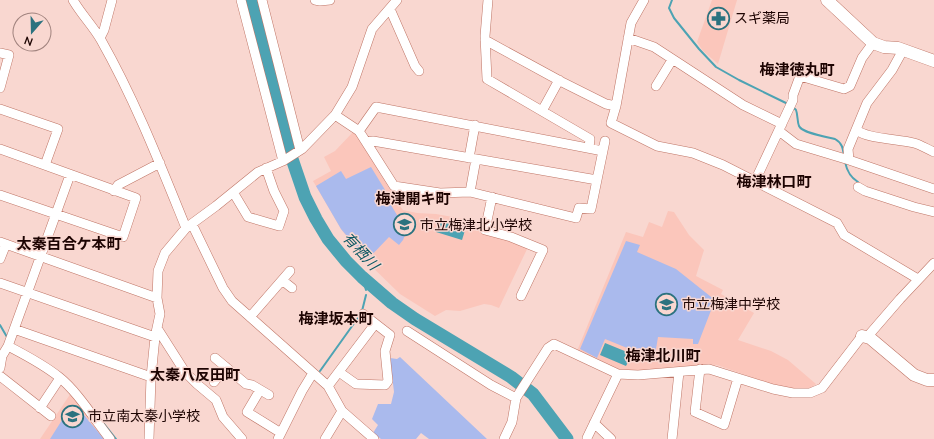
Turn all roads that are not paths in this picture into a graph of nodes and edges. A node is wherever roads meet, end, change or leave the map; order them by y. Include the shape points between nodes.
1 (73, 0) edge
2 (112, 0) edge
3 (241, 0) edge
4 (315, 0) edge
5 (330, 0) edge
6 (397, 0) edge
7 (488, 0) edge
8 (644, 0) edge
9 (828, 0) edge
10 (264, 1) edge
11 (390, 9) junction
12 (100, 38) junction
13 (628, 38) junction
14 (485, 40) junction
15 (874, 43) junction
16 (903, 50) junction
17 (0, 53) edge
18 (672, 60) junction
19 (934, 61) edge
20 (419, 70) dead end
21 (559, 80) junction
22 (656, 86) dead end
23 (0, 88) edge
24 (616, 106) junction
25 (0, 109) edge
26 (542, 111) junction
27 (335, 115) junction
28 (474, 125) junction
29 (781, 127) junction
30 (857, 130) junction
31 (359, 131) junction
32 (605, 141) dead end
33 (366, 142) junction
34 (589, 148) junction
35 (0, 149) edge
36 (298, 151) junction
37 (603, 151) junction
38 (934, 152) edge
39 (472, 158) junction
40 (284, 160) junction
41 (849, 160) junction
42 (160, 163) junction
43 (45, 166) junction
44 (266, 168) junction
45 (70, 175) junction
46 (597, 180) junction
47 (755, 181) junction
48 (858, 187) dead end
49 (934, 189) edge
50 (114, 191) junction
51 (233, 192) junction
52 (470, 192) junction
53 (0, 195) edge
54 (492, 197) junction
55 (934, 212) edge
56 (55, 214) junction
57 (189, 226) junction
58 (3, 243) edge
59 (40, 256) junction
60 (0, 259) edge
61 (934, 263) edge
62 (290, 271) dead end
63 (918, 279) junction
64 (282, 280) junction
65 (0, 283) edge
66 (292, 288) dead end
67 (27, 293) junction
68 (521, 296) dead end
69 (157, 298) junction
70 (363, 314) dead end
71 (250, 317) junction
72 (375, 324) junction
73 (14, 329) junction
74 (407, 331) dead end
75 (156, 333) junction
76 (865, 336) junction
77 (8, 346) junction
78 (215, 358) dead end
79 (226, 367) junction
80 (0, 368) edge
81 (700, 370) junction
82 (339, 372) junction
83 (679, 372) junction
84 (314, 373) junction
85 (618, 374) junction
86 (0, 376) edge
87 (151, 377) junction
88 (60, 378) junction
89 (738, 378) junction
90 (934, 380) edge
91 (214, 382) dead end
92 (328, 386) junction
93 (260, 390) junction
94 (270, 395) dead end
95 (518, 396) junction
96 (40, 408) junction
97 (342, 411) junction
98 (51, 416) dead end
99 (594, 423) junction
100 (280, 436) edge
101 (587, 438) dead end
102 (110, 439) edge
103 (149, 439) edge
104 (242, 439) edge
105 (325, 439) edge
106 (374, 439) edge
107 (504, 439) edge
108 (611, 439) edge
109 (672, 439) edge

1 - 12 street
2 - 12 street
3 - 40 street via 246,32
4 - 5 street
6 - 11 street
7 - 14 street
8 - 13 street via 631,23
9 - 15 main road
10 - 36 street
11 - 20 street
11 - 27 street via 372,29 352,87
12 - 42 street via 130,94
13 - 18 street via 654,47
13 - 24 street
14 - 21 street
14 - 26 street via 487,79
15 - 16 main road
15 - 29 street via 862,58 850,86 844,89 800,76 794,100
16 - 19 main road
16 - 30 street via 892,70 867,103
17 - 23 street via 10,55
18 - 22 street
18 - 29 street
21 - 24 street via 606,104
21 - 26 street
24 - 47 street via 611,123 656,146 692,153
25 - 43 street via 58,129
26 - 34 street via 590,139
27 - 31 street
27 - 36 street
28 - 31 street via 376,107
28 - 34 street
28 - 39 street
29 - 41 street via 796,144
29 - 47 street
30 - 38 street via 880,138 914,144
30 - 41 street via 848,149
31 - 33 street
32 - 37 street
33 - 39 street via 373,141
33 - 52 street via 394,186 440,193
34 - 37 street
35 - 43 street
36 - 40 street
37 - 46 street
39 - 46 street
39 - 52 street
40 - 44 street
41 - 49 street
42 - 50 street via 118,185
42 - 57 street
43 - 45 street
44 - 51 street
44 - 51 street via 284,211 279,226 248,217
45 - 50 street
45 - 56 street
46 - 54 street via 591,209 579,208 576,218
47 - 63 street via 837,224 844,235
48 - 55 street via 865,192
50 - 56 street via 136,198 123,237
51 - 57 street
52 - 54 street
53 - 56 street
54 - 68 street via 485,230 543,250
56 - 59 street
57 - 69 street via 165,253 158,271
57 - 71 street via 223,288 232,301
58 - 59 street
58 - 60 street
59 - 67 street
59 - 69 street
61 - 63 street
62 - 64 street
63 - 76 street
64 - 66 street
64 - 71 street
65 - 67 street
67 - 73 street
67 - 75 street
69 - 75 street via 160,314
70 - 72 street
71 - 84 street
72 - 82 street
72 - 82 street via 390,335 385,351 388,381 385,385 356,384
73 - 77 street
73 - 87 street
74 - 95 street via 491,385
75 - 87 street
75 - 104 street via 185,372 216,400 223,417
76 - 89 street via 822,388 810,393 773,389
76 - 90 main road via 914,375
77 - 80 street via 2,356
77 - 88 street
78 - 79 street
79 - 91 street
79 - 93 street via 246,384
81 - 83 street
81 - 89 street via 709,369
81 - 89 street via 695,412 724,425
82 - 92 street
83 - 85 street
83 - 109 street
84 - 92 street
84 - 100 street via 302,391
85 - 95 street via 554,344 548,348
85 - 99 street
86 - 96 street
87 - 103 street
88 - 96 street
88 - 102 street
92 - 97 street
93 - 94 street
93 - 100 street via 247,412
95 - 107 street via 512,422
96 - 98 street
97 - 105 street
97 - 106 street
99 - 101 street
99 - 108 street

